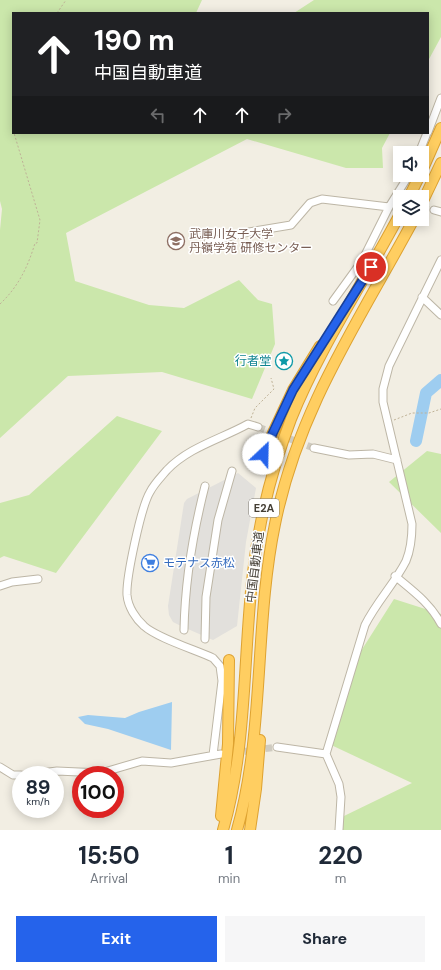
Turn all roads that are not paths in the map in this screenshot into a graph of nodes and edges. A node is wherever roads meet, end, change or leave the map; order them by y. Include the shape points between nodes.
1 (441, 98) edge
2 (441, 128) edge
3 (429, 129) edge
4 (427, 134) edge
5 (421, 146) edge
6 (429, 155) edge
7 (441, 163) edge
8 (404, 182) edge
9 (428, 190) edge
10 (389, 206) junction
11 (393, 226) edge
12 (410, 226) edge
13 (208, 242) dead end
14 (441, 260) edge
15 (356, 292) junction
16 (422, 297) junction
17 (334, 301) dead end
18 (441, 315) edge
19 (258, 426) tunnel mouth
20 (314, 448) tunnel mouth
21 (263, 454) dead end
22 (398, 460) junction
23 (232, 471) dead end
24 (205, 486) dead end
25 (395, 576) junction
26 (38, 579) dead end
27 (0, 586) edge
28 (441, 624) edge
29 (184, 630) dead end
30 (205, 639) dead end
31 (261, 644) junction
32 (229, 660) dead end
33 (277, 747) tunnel mouth
34 (221, 754) dead end
35 (326, 754) junction
36 (213, 755) junction
37 (0, 767) edge
38 (64, 771) edge
39 (12, 774) edge
40 (218, 830) edge
41 (223, 830) edge
42 (237, 830) edge
43 (250, 830) edge
44 (339, 830) edge

1 - 3 street
2 - 6 highway
4 - 5 street
7 - 9 highway
8 - 10 street
10 - 13 street via 322,199 310,203 291,225
10 - 17 street via 362,261
11 - 15 highway, 中国自動車道 / E2A
12 - 31 highway, 中国自動車道 / E2A via 339,351 296,448 280,498 271,546
14 - 16 street
15 - 21 highway via 293,390
15 - 41 highway, 中国自動車道 / E2A via 302,394 282,444 267,496 253,580 236,768
16 - 18 street
16 - 22 street via 386,377 383,402
19 - 36 street via 248,424 202,445 168,470 150,492 140,523 128,582 127,595 134,615 145,627 213,658 220,666 222,682
20 - 22 street via 349,455 373,454
22 - 25 street via 412,524 412,541 406,561
23 - 30 street via 218,520 206,596
24 - 29 street via 196,521 185,590
25 - 28 street via 428,604
25 - 35 street via 374,606 365,625
26 - 27 street
31 - 42 highway, 中国自動車道 / E2A via 253,741
31 - 43 highway via 258,766
32 - 40 highway via 228,744
33 - 35 street
34 - 36 street
35 - 44 street via 339,784
36 - 38 street via 171,763 142,761 101,773
37 - 39 street

